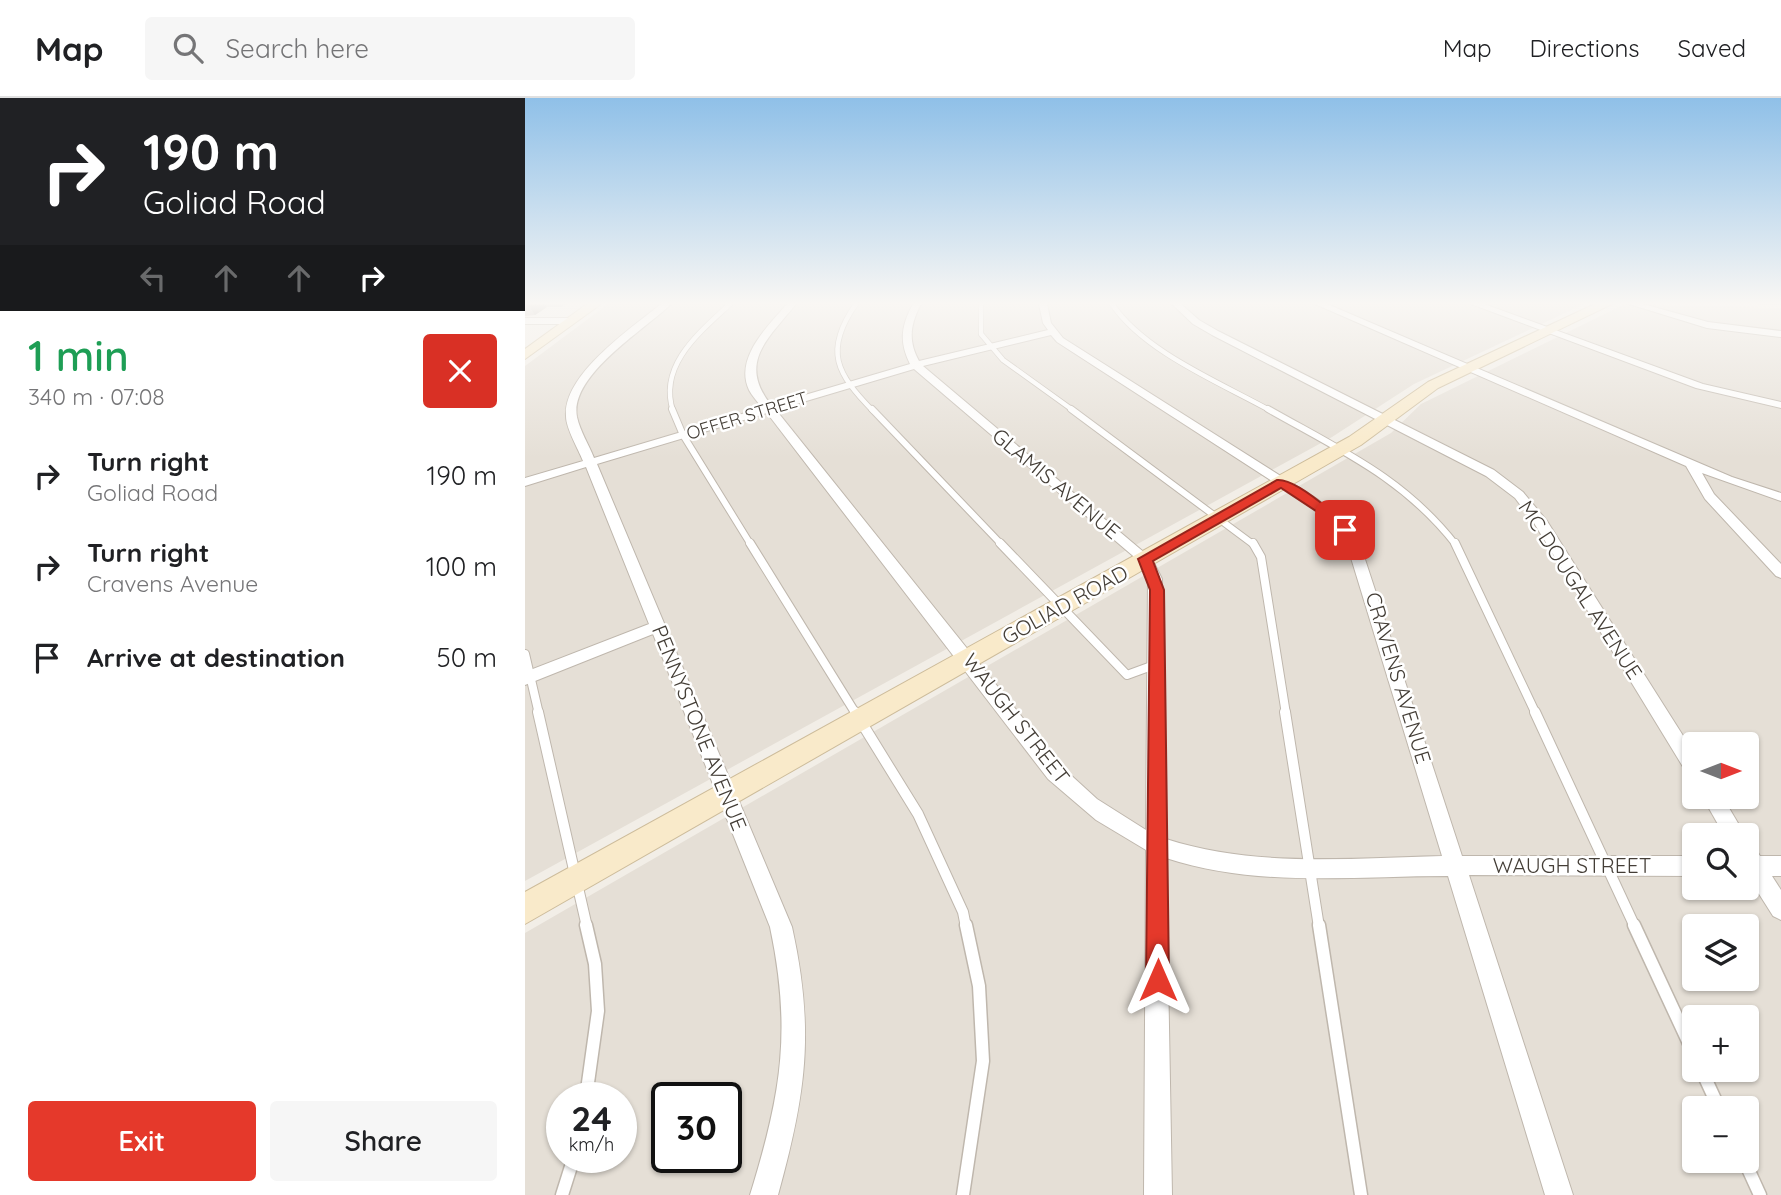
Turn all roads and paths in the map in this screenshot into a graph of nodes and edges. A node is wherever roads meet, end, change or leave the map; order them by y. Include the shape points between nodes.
1 (607, 355) edge
2 (684, 355) edge
3 (754, 355) edge
4 (838, 355) edge
5 (912, 355) edge
6 (954, 355) edge
7 (998, 355) edge
8 (1081, 355) edge
9 (1171, 355) edge
10 (1259, 355) edge
11 (1436, 355) edge
12 (1496, 355) edge
13 (1615, 355) edge
14 (916, 365) junction
15 (1467, 369) junction
16 (848, 386) junction
17 (1781, 405) edge
18 (768, 410) junction
19 (1385, 419) junction
20 (683, 435) junction
21 (1339, 450) junction
22 (590, 463) junction
23 (1691, 464) junction
24 (525, 482) edge
25 (1281, 483) junction
26 (1781, 497) edge
27 (1219, 518) junction
28 (1145, 559) junction
29 (1781, 573) edge
30 (1063, 606) junction
31 (658, 626) junction
32 (525, 654) edge
33 (969, 659) junction
34 (1157, 664) junction
35 (527, 678) edge
36 (860, 720) junction
37 (1682, 749) edge
38 (726, 795) junction
39 (1158, 845) junction
40 (1759, 863) edge
41 (1457, 866) junction
42 (1606, 866) junction
43 (1682, 866) edge
44 (1781, 866) edge
45 (1308, 868) junction
46 (1759, 877) edge
47 (575, 881) junction
48 (525, 909) edge
49 (1781, 909) edge
50 (1682, 1028) edge
51 (588, 1082) edge
52 (569, 1173) edge
53 (1750, 1173) edge
54 (562, 1195) edge
55 (764, 1195) edge
56 (963, 1195) edge
57 (1159, 1195) edge
58 (1361, 1195) edge
59 (1559, 1195) edge
60 (1760, 1195) edge

1 - 22 street, PENNYSTONE AVENUE via 576,392 571,416
2 - 20 lane via 668,392
3 - 18 street, WAUGH STREET via 751,384
4 - 16 lane
5 - 14 street
6 - 14 street, OFFER STREET
7 - 27 lane
8 - 25 street, CRAVENS AVENUE
9 - 21 lane
10 - 19 street, MC DOUGAL AVENUE
11 - 15 street
12 - 15 main road, GOLIAD ROAD
13 - 17 street via 1700,386
14 - 16 street, OFFER STREET
14 - 28 street, GLAMIS AVENUE
15 - 19 main road, GOLIAD ROAD via 1427,388
15 - 23 street
16 - 18 street, OFFER STREET
16 - 30 lane
18 - 20 street, OFFER STREET
18 - 33 street, WAUGH STREET
19 - 21 main road, GOLIAD ROAD
19 - 37 street, MC DOUGAL AVENUE via 1490,473 1519,495 1540,521
20 - 22 street, OFFER STREET
20 - 36 lane
21 - 25 main road, GOLIAD ROAD
21 - 42 lane via 1388,477 1437,522 1458,549
22 - 24 street, OFFER STREET
22 - 31 street, PENNYSTONE AVENUE
23 - 26 street
23 - 29 street via 1709,496
25 - 27 main road, GOLIAD ROAD
25 - 41 street, CRAVENS AVENUE via 1333,519 1355,547
27 - 28 main road, GOLIAD ROAD
27 - 45 lane via 1253,543 1261,557
28 - 30 main road, GOLIAD ROAD
28 - 34 street, GLAMIS AVENUE via 1157,590
30 - 33 main road, GOLIAD ROAD
30 - 34 lane via 1127,675
31 - 35 street
31 - 38 street, PENNYSTONE AVENUE
32 - 35 lane
33 - 36 main road, GOLIAD ROAD
33 - 39 street, WAUGH STREET via 1081,799
34 - 39 street, GLAMIS AVENUE
35 - 47 lane
36 - 38 main road, GOLIAD ROAD
36 - 56 lane via 918,814 963,912 979,986 983,1061
38 - 47 main road, GOLIAD ROAD
38 - 55 street, PENNYSTONE AVENUE via 781,927 790,962 797,1033 787,1115
39 - 45 street, WAUGH STREET via 1225,862
39 - 57 street, GLAMIS AVENUE
40 - 44 street
41 - 42 street, WAUGH STREET
41 - 45 street, WAUGH STREET
41 - 59 street, CRAVENS AVENUE
42 - 43 street, WAUGH STREET
42 - 50 lane
45 - 58 lane
46 - 49 street
47 - 48 main road, GOLIAD ROAD
47 - 51 lane via 595,964 597,1011
52 - 54 lane
53 - 60 lane

